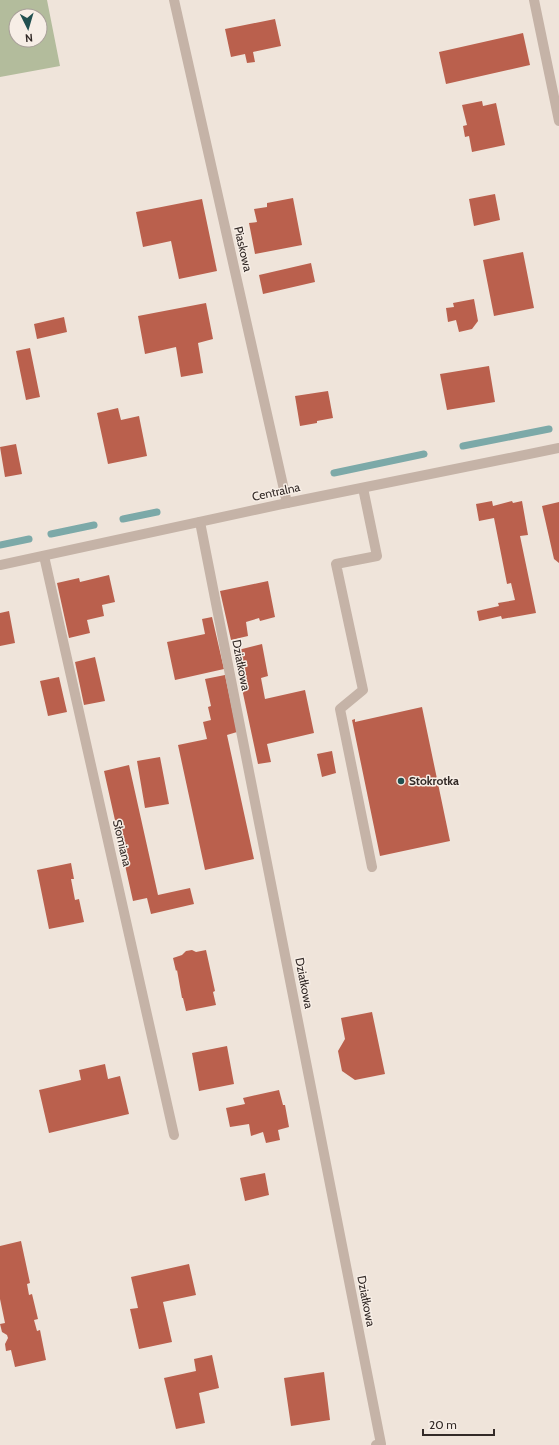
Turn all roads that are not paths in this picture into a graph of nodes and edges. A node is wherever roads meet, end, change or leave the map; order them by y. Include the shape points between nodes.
1 (174, 0) edge
2 (534, 0) edge
3 (559, 121) edge
4 (559, 448) edge
5 (363, 488) junction
6 (287, 503) junction
7 (200, 522) junction
8 (44, 556) junction
9 (0, 566) edge
10 (372, 867) dead end
11 (174, 1135) dead end
12 (376, 1445) edge

1 - 6 street, Piaskowa
2 - 3 street
4 - 5 street, Centralna
5 - 6 street, Centralna
5 - 10 street via 377,556 336,564 363,690 340,709
6 - 7 street, Centralna
7 - 8 street, Centralna
7 - 12 street, Działkowa via 381,1444
8 - 9 street, Centralna
8 - 11 street, Słomiana

